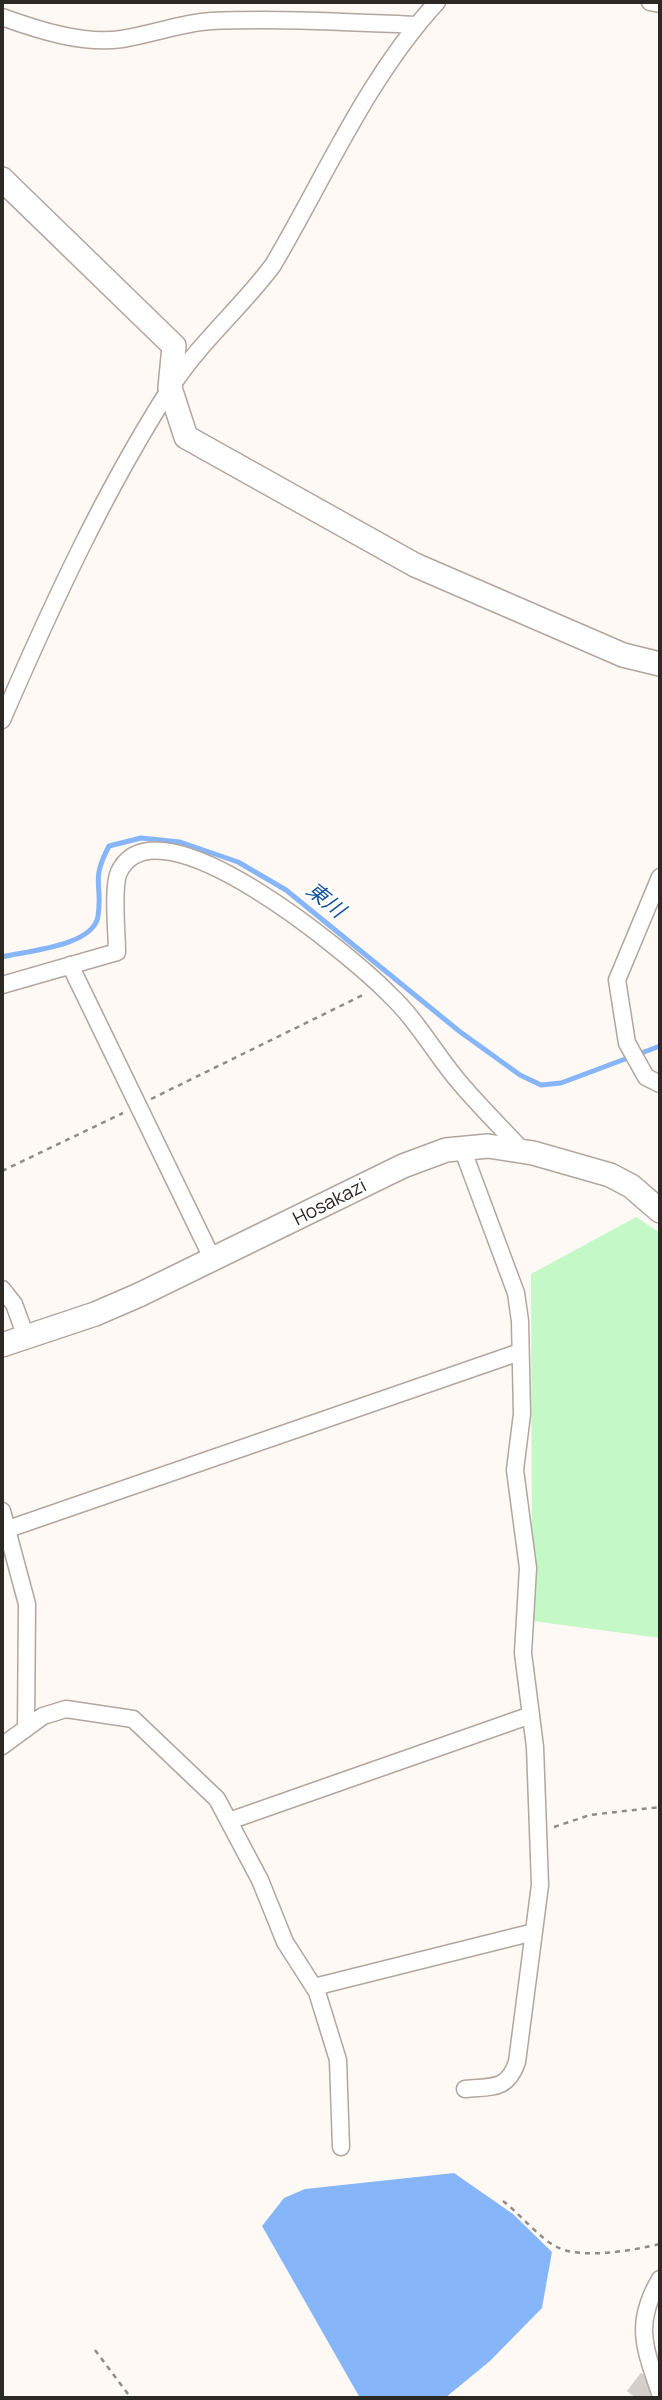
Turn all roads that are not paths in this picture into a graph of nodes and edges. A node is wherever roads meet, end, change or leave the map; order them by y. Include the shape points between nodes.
1 (437, 2) edge
2 (650, 2) edge
3 (660, 4) edge
4 (2, 18) edge
5 (415, 25) junction
6 (2, 179) edge
7 (170, 388) junction
8 (660, 664) edge
9 (2, 720) edge
10 (660, 877) edge
11 (70, 965) junction
12 (2, 985) edge
13 (660, 1084) edge
14 (462, 1148) junction
15 (524, 1152) junction
16 (660, 1211) edge
17 (213, 1260) junction
18 (2, 1289) edge
19 (26, 1337) junction
20 (2, 1345) edge
21 (520, 1352) junction
22 (2, 1511) edge
23 (8, 1529) junction
24 (531, 1715) junction
25 (26, 1728) junction
26 (2, 1746) edge
27 (229, 1821) junction
28 (534, 1932) junction
29 (314, 1987) junction
30 (466, 2089) dead end
31 (341, 2147) dead end
32 (660, 2279) edge
33 (660, 2393) edge

1 - 5 street
2 - 3 street
4 - 5 street via 76,37 118,40 216,21
5 - 7 street via 351,124 273,265 201,343
6 - 7 street via 174,346
7 - 8 street via 186,437 198,444 415,565 623,655
7 - 9 street via 95,522
10 - 13 street via 617,980 627,1043 646,1077
11 - 12 street
11 - 15 street via 117,952 118,874 128,859 150,848 194,859 252,886 381,986
11 - 17 street
14 - 15 street, Hosakazi via 488,1146
14 - 17 street, Hosakazi via 403,1166
14 - 21 street via 516,1293
15 - 16 street, Hosakazi via 610,1175
17 - 19 street, Hosakazi via 95,1314
18 - 19 street via 14,1304
19 - 20 street, Hosakazi
21 - 23 street
21 - 24 street via 522,1414 515,1470 528,1568 523,1653
22 - 23 street
23 - 25 street via 27,1604
24 - 27 street
24 - 28 street via 540,1885
25 - 26 street
25 - 27 street via 43,1716 66,1709 133,1719 217,1799
27 - 29 street via 285,1942
28 - 29 street
28 - 30 street via 512,2077 501,2085
29 - 31 street via 338,2060
32 - 33 street via 646,2302 642,2328

